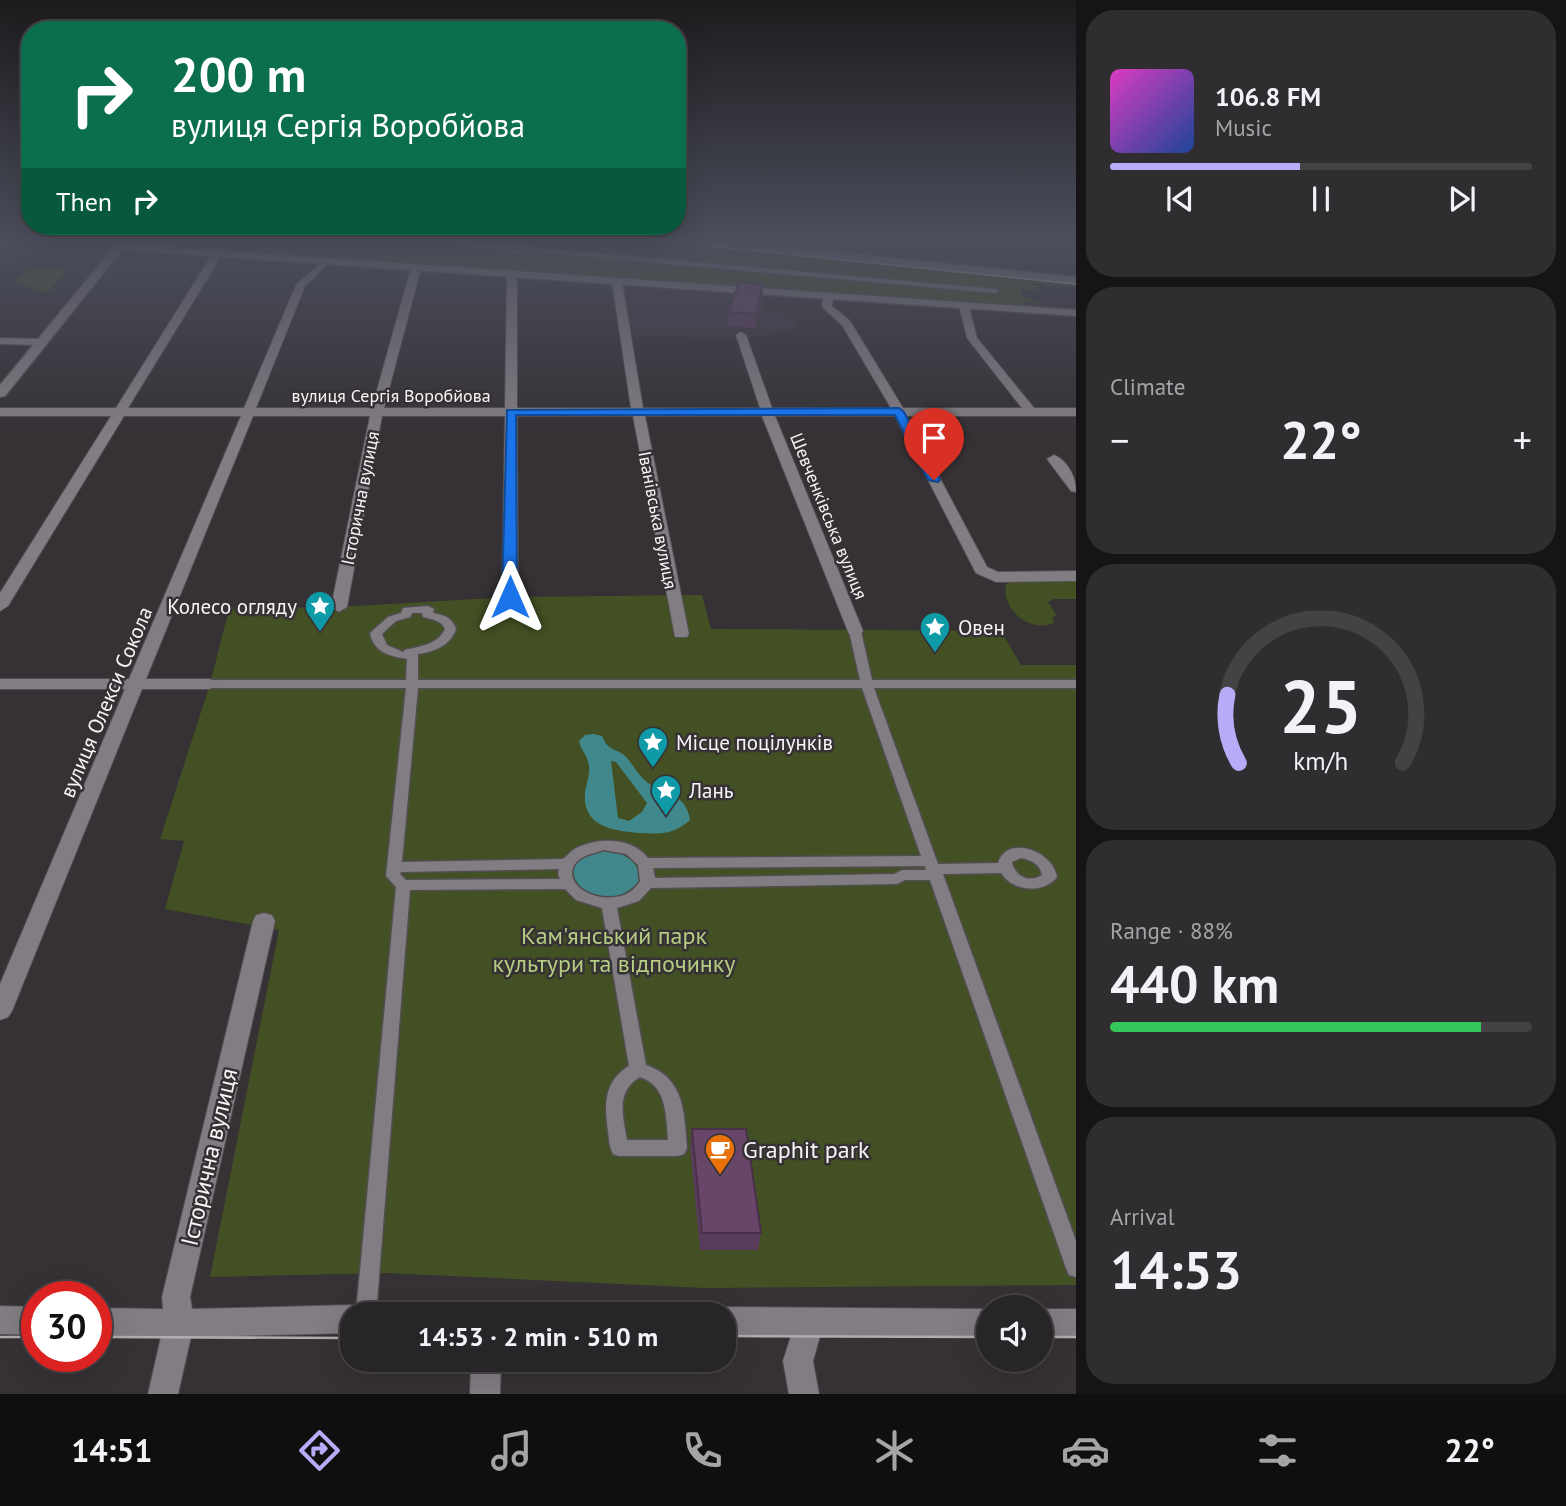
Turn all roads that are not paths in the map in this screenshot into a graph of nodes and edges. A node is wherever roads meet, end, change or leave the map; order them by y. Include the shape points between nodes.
1 (70, 306) edge
2 (185, 306) edge
3 (293, 306) edge
4 (406, 306) edge
5 (512, 306) edge
6 (621, 306) edge
7 (827, 306) edge
8 (964, 306) edge
9 (979, 306) edge
10 (1076, 313) edge
11 (741, 335) dead end
12 (0, 341) edge
13 (41, 342) junction
14 (0, 393) edge
15 (0, 412) edge
16 (120, 412) junction
17 (250, 412) junction
18 (377, 412) junction
19 (510, 412) junction
20 (638, 412) junction
21 (767, 412) junction
22 (899, 412) junction
23 (1031, 412) junction
24 (1076, 412) edge
25 (1054, 459) dead end
26 (1076, 488) edge
27 (1076, 576) edge
28 (510, 597) dead end
29 (0, 607) edge
30 (339, 607) dead end
31 (855, 631) joint
32 (681, 634) dead end
33 (408, 654) junction
34 (136, 683) junction
35 (0, 684) edge
36 (210, 684) joint
37 (412, 684) junction
38 (1076, 684) edge
39 (867, 685) junction
40 (645, 863) junction
41 (566, 864) junction
42 (394, 867) junction
43 (934, 868) junction
44 (1005, 868) dead end
45 (647, 883) junction
46 (567, 884) junction
47 (403, 885) junction
48 (609, 904) junction
49 (264, 921) dead end
50 (0, 1011) edge
51 (638, 1069) junction
52 (1076, 1268) edge
53 (367, 1302) edge
54 (340, 1319) edge
55 (0, 1320) edge
56 (21, 1321) edge
57 (112, 1321) edge
58 (736, 1321) edge
59 (808, 1322) junction
60 (179, 1323) junction
61 (976, 1323) edge
62 (1053, 1323) edge
63 (1076, 1323) edge
64 (486, 1372) edge
65 (163, 1394) edge
66 (485, 1394) edge
67 (804, 1394) edge

1 - 13 main road
2 - 16 street
3 - 17 street, вулиця Олекси Сокола
4 - 18 street, Історична вулиця
5 - 19 street
6 - 20 street, Іванівська вулиця
7 - 22 street via 846,323
8 - 23 street via 972,338
9 - 10 main road
11 - 21 street, Шевченківська вулиця
12 - 13 street
13 - 14 main road
15 - 16 street, вулиця Сергія Воробйова
16 - 17 street, вулиця Сергія Воробйова
16 - 29 street
17 - 18 street, вулиця Сергія Воробйова
17 - 34 street, вулиця Олекси Сокола
18 - 19 street, вулиця Сергія Воробйова
18 - 30 street, Історична вулиця
19 - 20 street, вулиця Сергія Воробйова
19 - 28 street
20 - 21 street, вулиця Сергія Воробйова
20 - 32 street, Іванівська вулиця
21 - 22 street, вулиця Сергія Воробйова
21 - 31 street, Шевченківська вулиця
22 - 23 street, вулиця Сергія Воробйова
22 - 27 street via 981,570 996,577
23 - 24 street, вулиця Сергія Воробйова
25 - 26 street
31 - 39 street
33 - 33 street via 434,649 445,642 450,628 427,615 428,609 407,610 406,615 382,625 376,633 383,648
33 - 37 street via 413,656
34 - 35 street
34 - 36 street
34 - 50 street, вулиця Олекси Сокола
36 - 37 street
37 - 39 street
37 - 42 street
38 - 39 street
39 - 43 street
40 - 41 street via 634,852 604,845 575,853
40 - 43 street
40 - 45 street
41 - 42 street
41 - 46 street
42 - 47 street via 393,876
43 - 44 street
43 - 45 street via 897,879
43 - 52 street
45 - 48 street via 639,895
46 - 47 street
46 - 48 street via 577,896
47 - 53 street
48 - 51 street
49 - 60 street, Історична вулиця via 176,1297
51 - 51 street via 653,1072 672,1092 678,1148 619,1148 613,1094 624,1076
54 - 60 street
55 - 56 street
57 - 60 street
58 - 59 street
59 - 61 street
59 - 67 street via 798,1361
60 - 65 street, Історична вулиця
62 - 63 street
64 - 66 street

